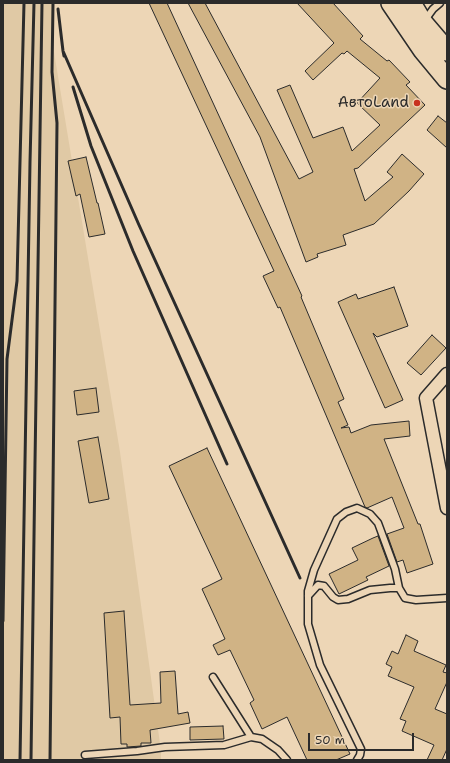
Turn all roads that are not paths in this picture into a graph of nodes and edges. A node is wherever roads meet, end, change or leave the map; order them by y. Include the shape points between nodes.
1 (391, 3) edge
2 (411, 3) edge
3 (440, 3) edge
4 (423, 23) junction
5 (447, 51) edge
6 (447, 79) edge
7 (447, 374) edge
8 (447, 508) edge
9 (399, 588) junction
10 (308, 596) junction
11 (447, 598) edge
12 (213, 677) dead end
13 (252, 737) junction
14 (85, 754) dead end
15 (287, 760) edge
16 (358, 760) edge

1 - 6 main road via 423,50
2 - 4 main road
3 - 4 lane
4 - 5 main road
7 - 8 street via 426,398
9 - 10 lane via 370,590 338,600 324,586 318,585
9 - 10 lane via 395,569 378,523 370,514 357,508 337,519 314,570
9 - 11 lane via 405,598
10 - 16 lane via 308,624 320,665 361,749
12 - 13 lane
13 - 14 lane via 224,745
13 - 15 lane via 278,750

